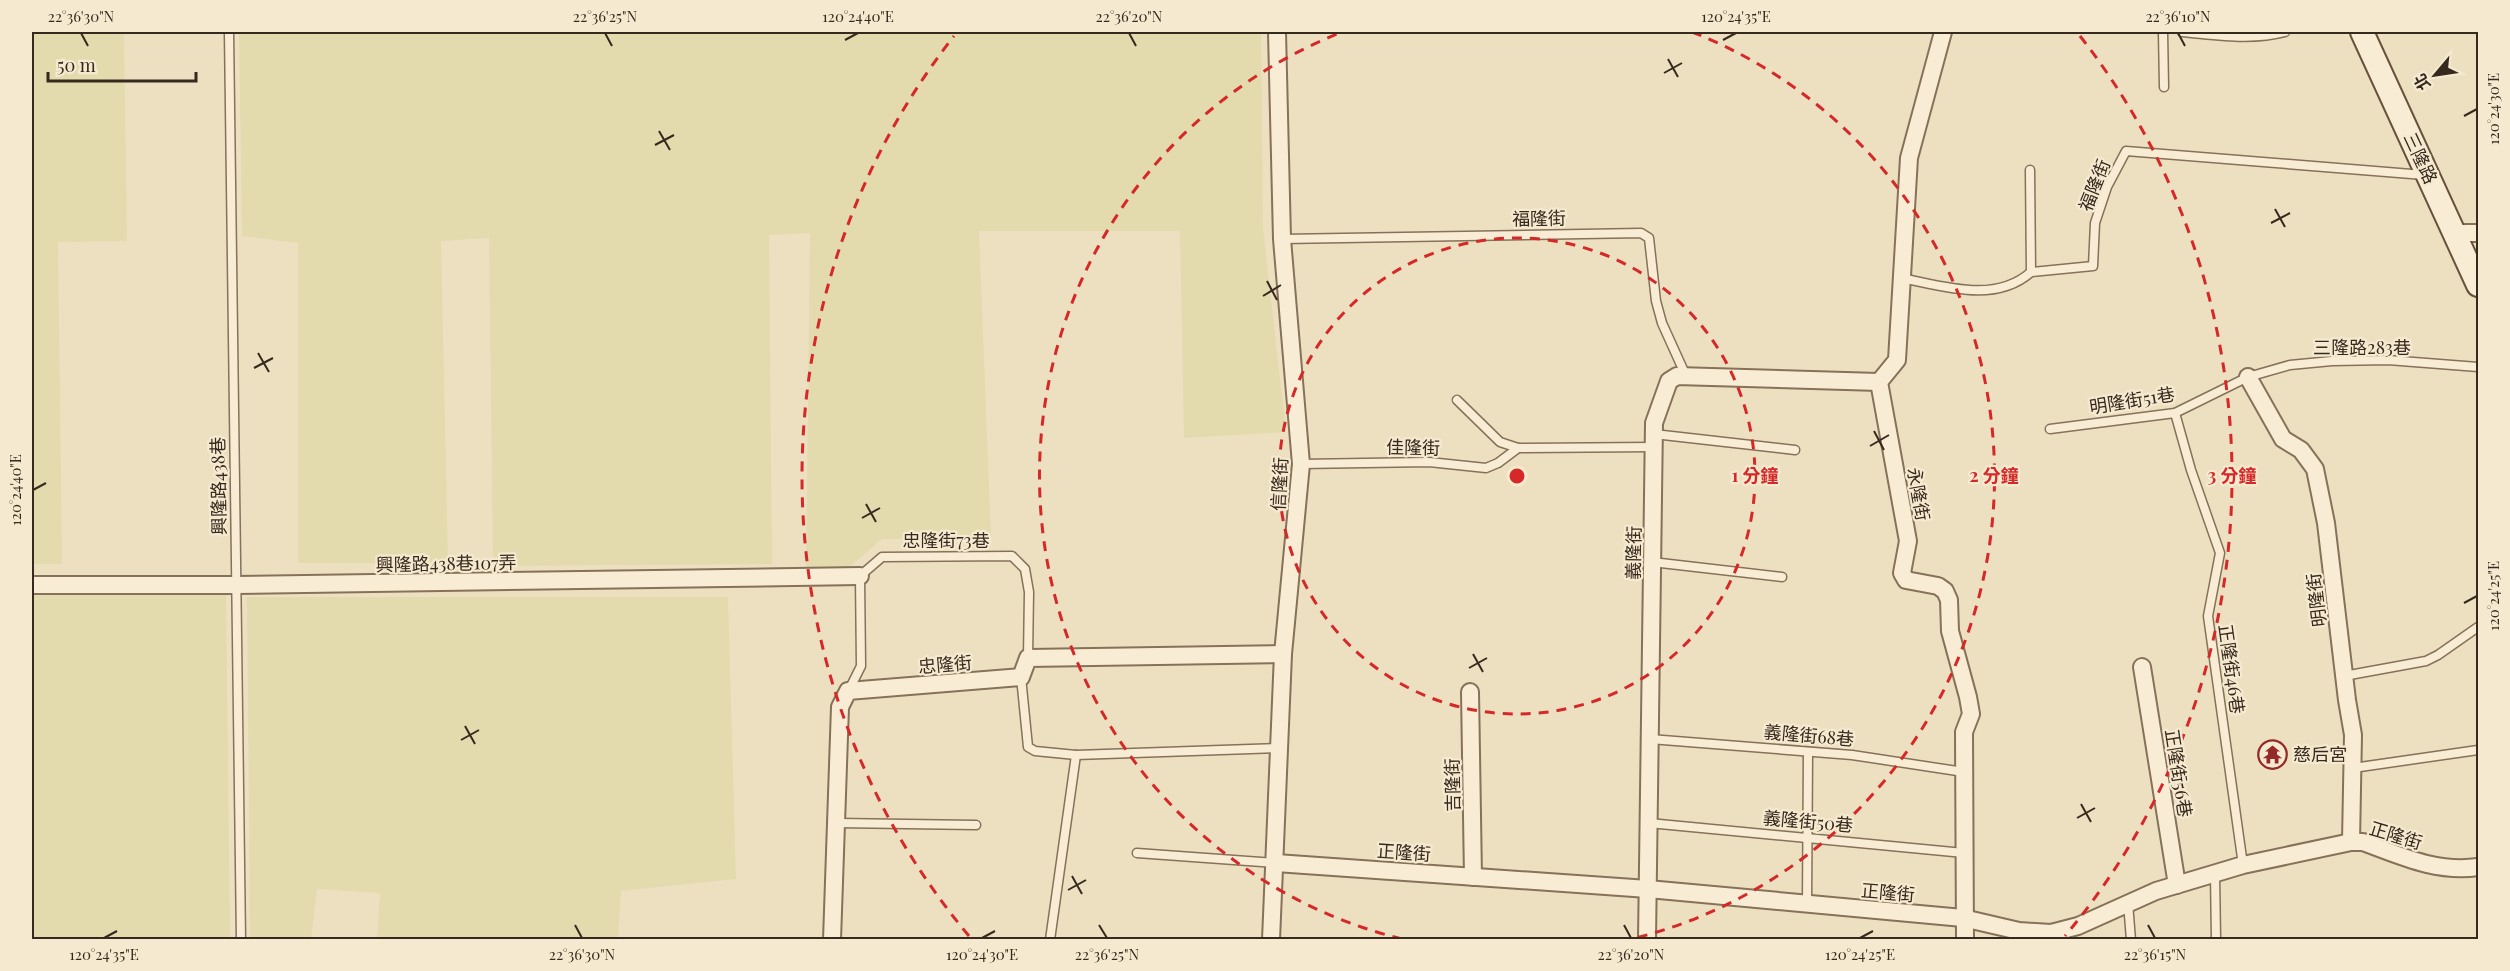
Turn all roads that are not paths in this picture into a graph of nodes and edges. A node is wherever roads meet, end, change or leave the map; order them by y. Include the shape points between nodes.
1 (229, 32) edge
2 (1277, 32) edge
3 (1943, 32) edge
4 (2163, 32) edge
5 (2182, 32) edge
6 (2285, 32) edge
7 (2362, 32) edge
8 (2164, 87) dead end
9 (2030, 170) dead end
10 (2429, 175) junction
11 (2456, 233) junction
12 (2478, 233) edge
13 (1282, 238) junction
14 (2031, 272) junction
15 (1901, 278) junction
16 (2478, 285) edge
17 (2478, 368) edge
18 (1687, 376) junction
19 (2248, 377) junction
20 (1879, 382) junction
21 (1457, 400) dead end
22 (2175, 413) junction
23 (2050, 429) dead end
24 (1654, 440) junction
25 (1518, 448) junction
26 (1795, 450) dead end
27 (1301, 464) junction
28 (1652, 562) junction
29 (860, 576) junction
30 (1782, 577) dead end
31 (32, 585) edge
32 (236, 585) junction
33 (2478, 627) edge
34 (1283, 654) junction
35 (1028, 658) junction
36 (2142, 667) dead end
37 (2344, 676) junction
38 (1022, 677) junction
39 (848, 691) junction
40 (1470, 692) dead end
41 (1650, 739) junction
42 (1279, 748) junction
43 (2478, 750) edge
44 (1808, 752) junction
45 (1076, 755) junction
46 (2353, 768) junction
47 (1964, 772) junction
48 (837, 823) junction
49 (1649, 823) junction
50 (976, 825) dead end
51 (1807, 838) junction
52 (2351, 842) junction
53 (1137, 853) dead end
54 (1964, 853) junction
55 (1276, 863) junction
56 (2243, 865) junction
57 (2478, 867) edge
58 (2215, 873) junction
59 (1473, 877) junction
60 (2176, 885) junction
61 (1648, 889) junction
62 (2128, 903) junction
63 (1807, 904) junction
64 (1963, 918) junction
65 (241, 939) edge
66 (832, 939) edge
67 (1050, 939) edge
68 (1271, 939) edge
69 (1647, 939) edge
70 (1965, 939) edge
71 (2131, 939) edge
72 (2216, 939) edge

1 - 32 lane, 興隆路438巷
2 - 13 street, 信隆街
3 - 15 street via 1909,158
4 - 8 lane
5 - 6 lane via 2245,38
7 - 10 street, 三隆路
9 - 14 lane
10 - 11 street, 三隆路
10 - 14 lane, 福隆街 via 2126,152 2107,187 2095,223 2093,266
11 - 12 street
11 - 16 street, 三隆路
13 - 18 lane, 福隆街 via 1641,233 1649,238 1662,323
13 - 27 street, 信隆街
14 - 15 lane, 福隆街 via 2024,279 1995,290 1969,291
15 - 20 street via 1897,360
17 - 19 lane, 三隆路283巷 via 2388,360 2332,361 2290,365
18 - 20 street
18 - 24 street, 義隆街 via 1669,381 1654,423
19 - 22 lane, 明隆街51巷
19 - 37 street, 明隆街 via 2283,439 2301,450 2315,470 2326,523
20 - 47 street, 永隆街 via 1908,541 1902,573 1906,580 1938,586 1949,600 1950,631 1971,714 1964,732
21 - 25 lane via 1500,442
22 - 23 lane, 明隆街51巷
22 - 56 lane, 正隆街46巷 via 2220,553 2208,616
24 - 25 lane
24 - 26 lane
24 - 28 street, 義隆街
25 - 27 lane, 佳隆街 via 1486,468 1429,462
27 - 34 street, 信隆街
28 - 30 lane
28 - 41 street, 義隆街
29 - 32 street, 興隆路438巷107弄
29 - 35 lane, 忠隆街73巷 via 882,557 1012,556 1026,569
29 - 39 lane via 861,666
31 - 32 street, 興隆路438巷107弄
32 - 65 lane, 興隆路438巷
33 - 37 lane via 2426,661
34 - 35 street
34 - 42 street, 信隆街
35 - 38 street
36 - 60 street, 正隆街56巷
37 - 46 street, 明隆街 via 2354,735
38 - 39 street, 忠隆街
38 - 45 lane via 1028,747
39 - 48 street via 840,707
40 - 59 street, 吉隆街
41 - 44 lane, 義隆街68巷
41 - 49 street, 義隆街
42 - 45 lane
42 - 55 street, 信隆街
43 - 46 lane
44 - 47 lane, 義隆街68巷
44 - 51 lane
45 - 67 lane
46 - 52 street, 明隆街
47 - 54 street, 永隆街
48 - 50 lane
48 - 66 street
49 - 51 lane, 義隆街50巷
49 - 61 street, 義隆街
51 - 54 lane, 義隆街50巷
51 - 63 lane
52 - 56 street, 正隆街
52 - 57 street, 正隆街 via 2434,867
53 - 55 lane
54 - 64 street, 永隆街
55 - 59 street, 正隆街
55 - 68 street, 信隆街
56 - 58 street, 正隆街
58 - 60 street, 正隆街
58 - 72 lane
59 - 61 street, 正隆街
60 - 62 street, 正隆街
61 - 63 street, 正隆街
61 - 69 street, 義隆街
62 - 64 street, 正隆街 via 2078,926 2051,933 2019,931
62 - 71 lane
63 - 64 street, 正隆街
64 - 70 street, 永隆街

